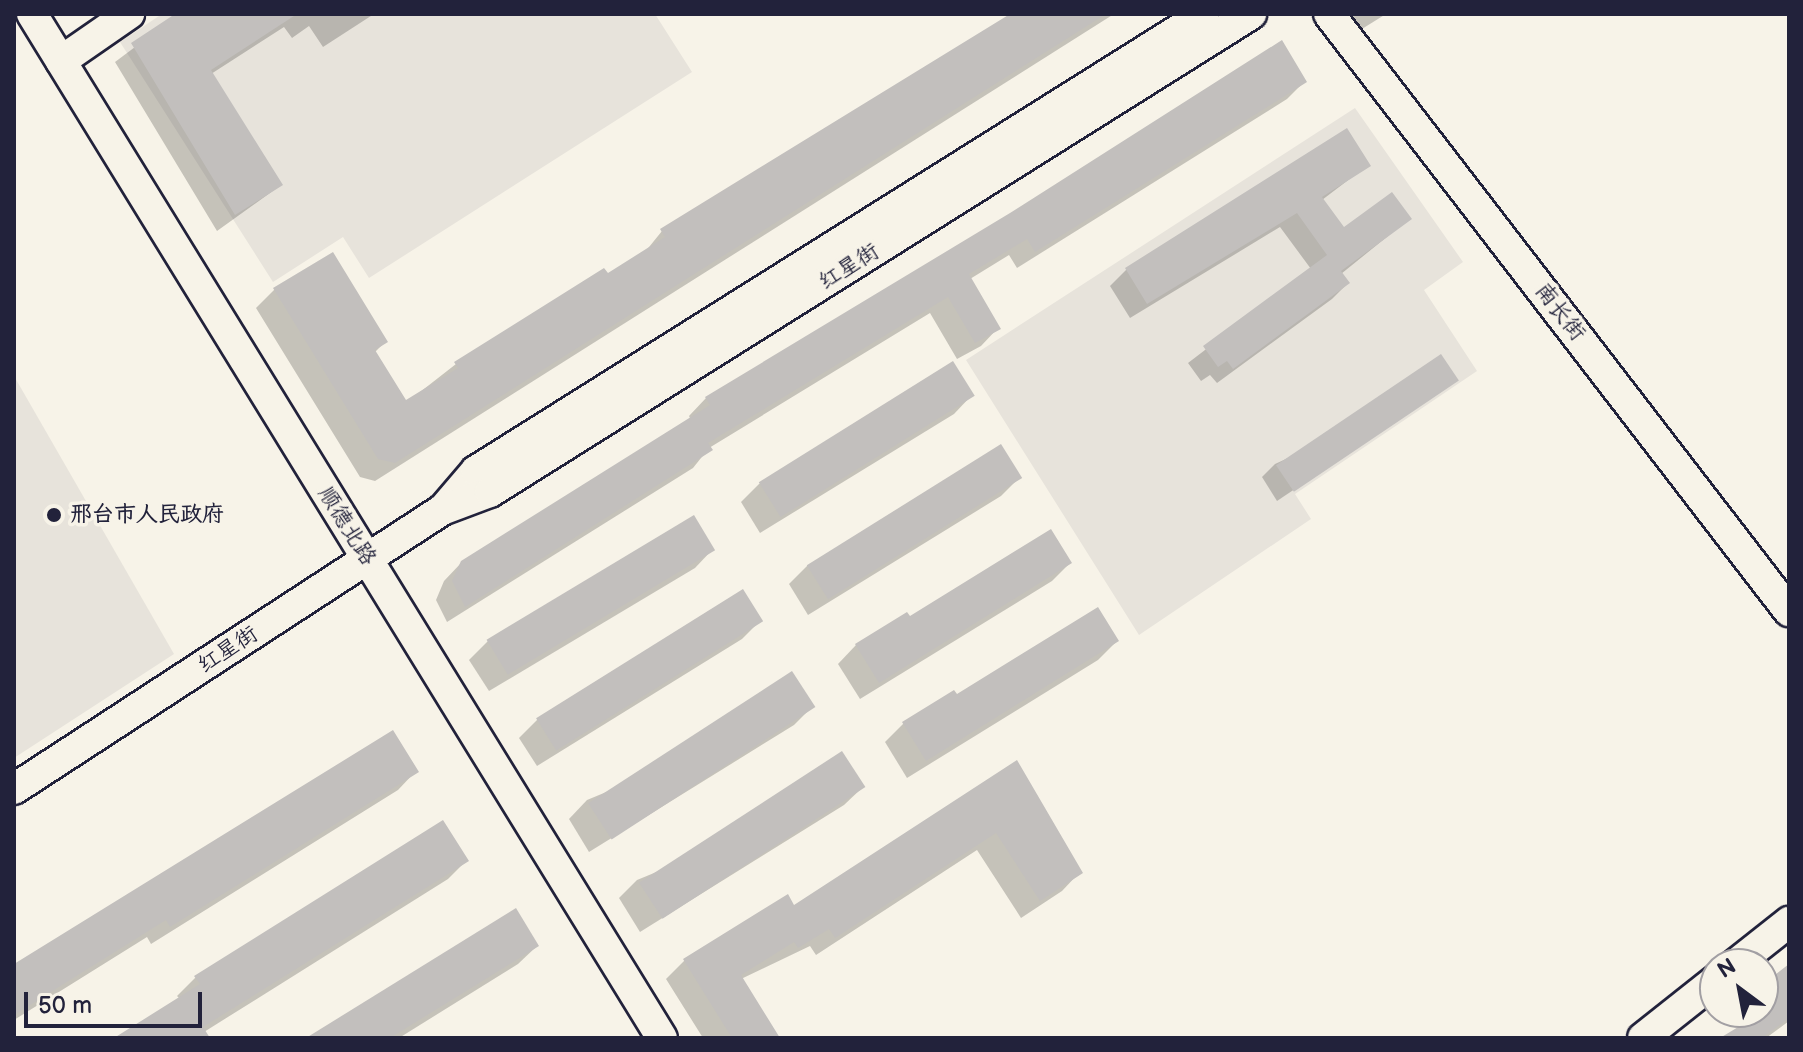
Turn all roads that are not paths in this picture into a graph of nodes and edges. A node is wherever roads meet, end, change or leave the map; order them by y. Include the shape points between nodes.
1 (32, 14) edge
2 (129, 14) edge
3 (1204, 14) edge
4 (1251, 14) edge
5 (1329, 14) edge
6 (61, 61) junction
7 (442, 510) junction
8 (368, 559) junction
9 (1789, 611) edge
10 (14, 789) edge
11 (1789, 922) edge
12 (1756, 948) edge
13 (1699, 994) edge
14 (662, 1038) edge
15 (1643, 1038) edge

1 - 6 street, 顺德北路
2 - 6 street
3 - 7 street, 红星街 via 476,471
4 - 7 street, 红星街 via 490,492
5 - 9 street, 南长街
6 - 8 street, 顺德北路
7 - 8 street, 红星街
8 - 10 street, 红星街
8 - 14 street, 顺德北路
11 - 12 street
13 - 15 street

